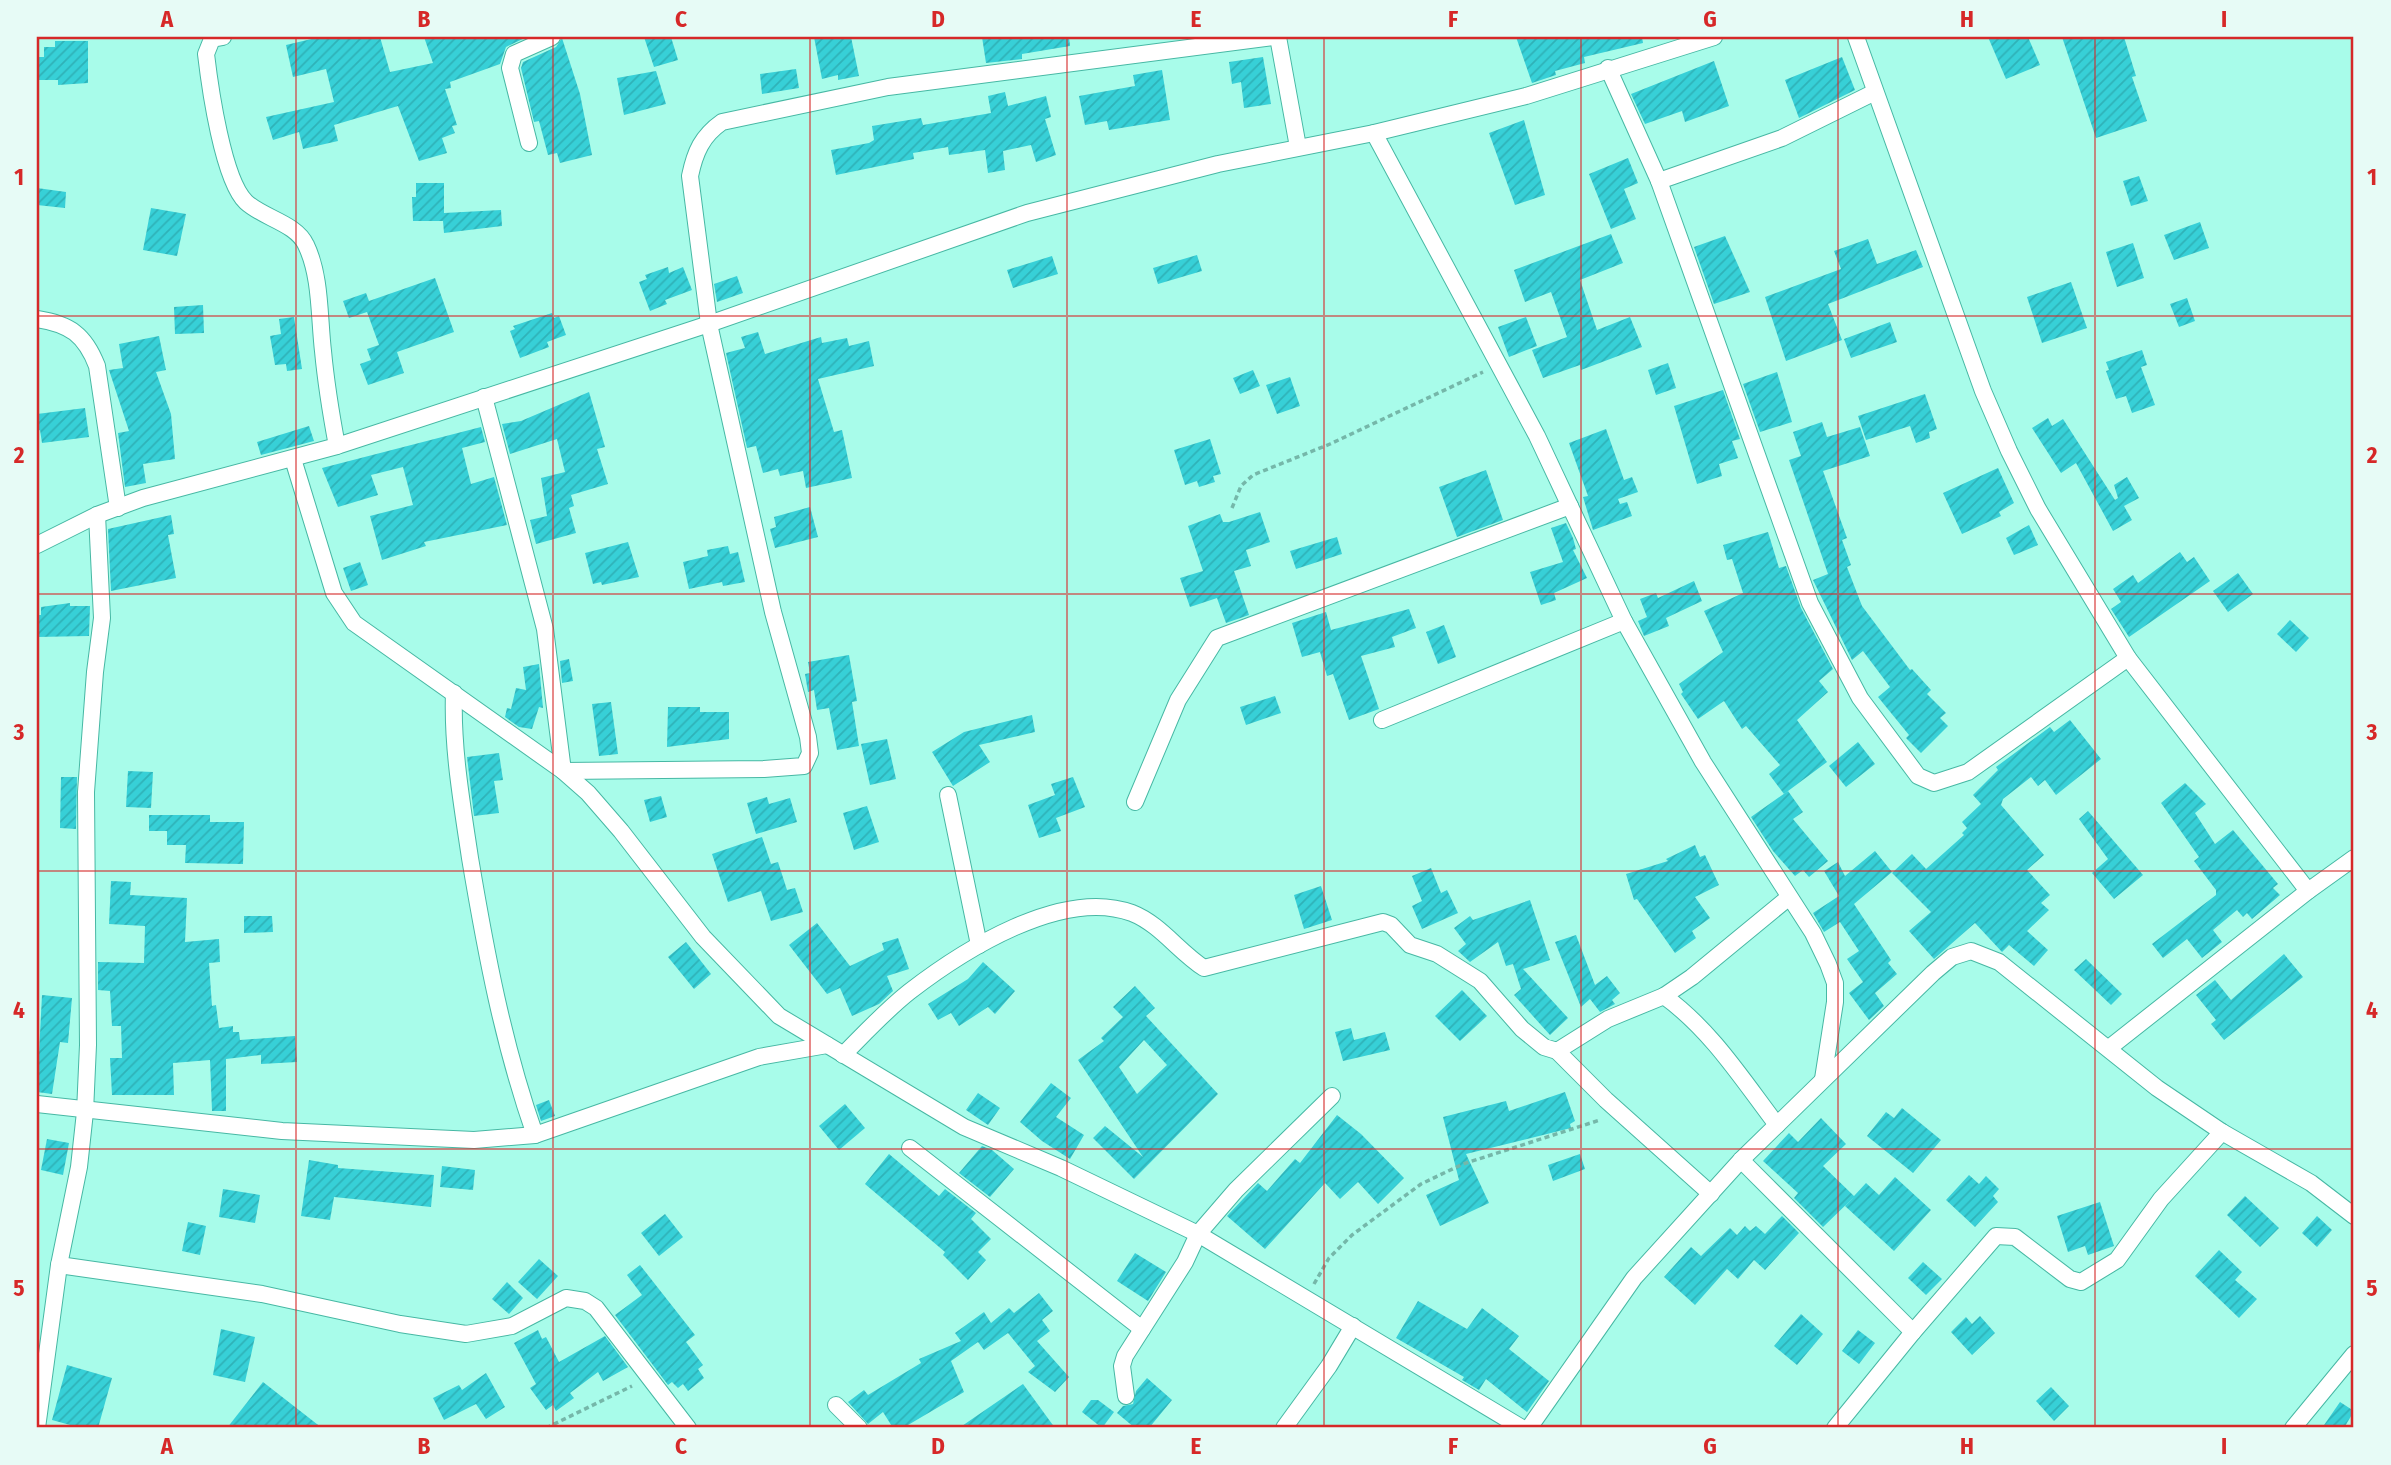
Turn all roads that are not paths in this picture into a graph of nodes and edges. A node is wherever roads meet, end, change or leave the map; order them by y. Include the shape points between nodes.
1 (552, 37) edge
2 (1275, 37) edge
3 (1714, 37) edge
4 (1857, 37) edge
5 (215, 38) edge
6 (1608, 68) junction
7 (1875, 92) junction
8 (1374, 133) junction
9 (529, 143) dead end
10 (1298, 147) junction
11 (1659, 181) junction
12 (37, 319) edge
13 (709, 324) junction
14 (484, 397) junction
15 (337, 446) junction
16 (293, 459) junction
17 (1570, 506) junction
18 (118, 508) junction
19 (97, 515) junction
20 (37, 545) edge
21 (1624, 621) junction
22 (2128, 658) junction
23 (454, 693) junction
24 (1382, 720) dead end
25 (563, 771) junction
26 (948, 795) dead end
27 (1135, 802) dead end
28 (2354, 858) edge
29 (2308, 891) junction
30 (1788, 898) junction
31 (979, 945) junction
32 (1664, 996) junction
33 (827, 1045) junction
34 (2109, 1048) junction
35 (1557, 1051) junction
36 (842, 1055) junction
37 (1823, 1079) junction
38 (1332, 1096) dead end
39 (37, 1104) edge
40 (85, 1112) junction
41 (1777, 1125) junction
42 (2222, 1132) junction
43 (535, 1135) junction
44 (910, 1148) dead end
45 (1741, 1160) junction
46 (1711, 1194) junction
47 (2354, 1216) edge
48 (1198, 1234) junction
49 (59, 1265) junction
50 (1353, 1326) junction
51 (1142, 1329) junction
52 (1913, 1332) junction
53 (2354, 1354) edge
54 (1126, 1396) dead end
55 (836, 1405) dead end
56 (37, 1428) edge
57 (688, 1428) edge
58 (859, 1428) edge
59 (1284, 1428) edge
60 (1522, 1428) edge
61 (1529, 1428) edge
62 (1835, 1428) edge
63 (2293, 1428) edge

1 - 9 street via 514,54 510,68
2 - 10 street
2 - 13 street via 888,87 722,122 706,133 690,176
3 - 6 street
4 - 7 street
5 - 15 street via 206,54 234,184 248,204 305,242 314,269
6 - 8 street via 1526,96
6 - 11 street
7 - 11 street via 1782,138
7 - 22 street via 2008,451
8 - 10 street
8 - 17 street
10 - 13 street via 1027,214
11 - 22 street via 1810,603 1860,698 1918,776 1934,783 1968,772
12 - 18 street via 77,332 89,345 97,366
13 - 14 street
13 - 25 street via 773,612 810,753 804,766 764,769
14 - 15 street
14 - 25 street via 545,629
15 - 16 street
16 - 18 street
16 - 23 street via 334,593 354,623
17 - 21 street
17 - 27 street via 1217,638 1178,700
18 - 19 street
19 - 20 street
19 - 40 street via 102,618 86,792
21 - 24 street
21 - 30 street via 1703,762
22 - 29 street
23 - 25 street
23 - 43 street via 458,768 484,940 514,1074
25 - 33 street via 621,831 703,937 779,1016
26 - 31 street
28 - 29 street
29 - 34 street
30 - 32 street via 1713,962
30 - 37 street via 1812,933 1835,983
31 - 35 street via 1042,917 1078,909 1115,909 1141,917 1196,964 1212,968 1383,922 1410,944 1437,954 1480,981 1522,1029 1544,1047
31 - 36 street via 907,994
32 - 35 street via 1608,1019
32 - 41 street via 1707,1032
33 - 36 street
33 - 43 street via 747,1060
34 - 37 street via 1999,962 1971,951 1952,957 1933,973
34 - 42 street
35 - 46 street
36 - 48 street via 964,1127
37 - 41 street
38 - 48 street
39 - 40 street
40 - 43 street via 282,1131 474,1140
40 - 49 street
41 - 45 street
42 - 47 street via 2311,1183
42 - 52 street via 2161,1199 2117,1260 2099,1273 2081,1282 2070,1279 2015,1237 1996,1236
44 - 51 street
45 - 46 street
45 - 52 street
46 - 61 street via 1634,1278
48 - 50 street
48 - 51 street
49 - 56 street
49 - 57 street via 262,1294 466,1334 512,1326 556,1302 576,1298 596,1308
50 - 59 street
50 - 60 street
51 - 54 street via 1122,1361
52 - 62 street
53 - 63 street
55 - 58 street

